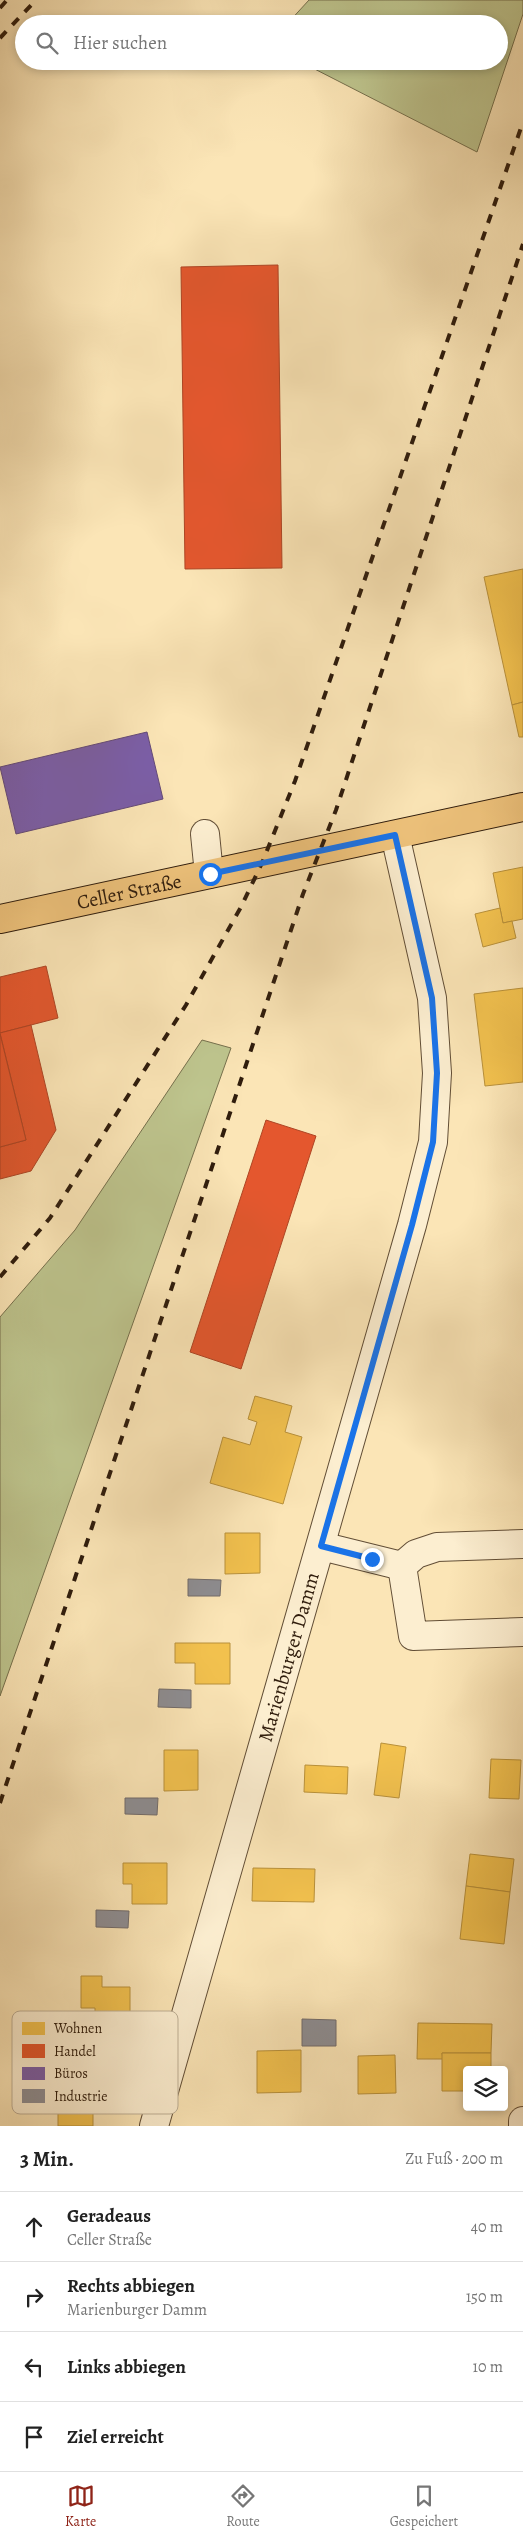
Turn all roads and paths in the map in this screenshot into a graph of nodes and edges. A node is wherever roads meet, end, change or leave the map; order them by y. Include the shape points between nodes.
1 (523, 807) edge
2 (205, 834) dead end
3 (395, 835) junction
4 (210, 874) junction
5 (0, 919) edge
6 (523, 1544) edge
7 (321, 1546) junction
8 (402, 1566) junction
9 (523, 1632) edge
10 (178, 2043) edge
11 (523, 2122) edge
12 (523, 2126) edge

1 - 3 main road, Celler Straße
2 - 4 street
3 - 4 main road, Celler Straße
3 - 7 street, Marienburger Damm via 432,998 437,1073 433,1142
4 - 5 main road, Celler Straße
6 - 8 street via 437,1547 416,1554
7 - 8 street
7 - 10 street, Marienburger Damm
8 - 9 street via 413,1636
11 - 12 street

